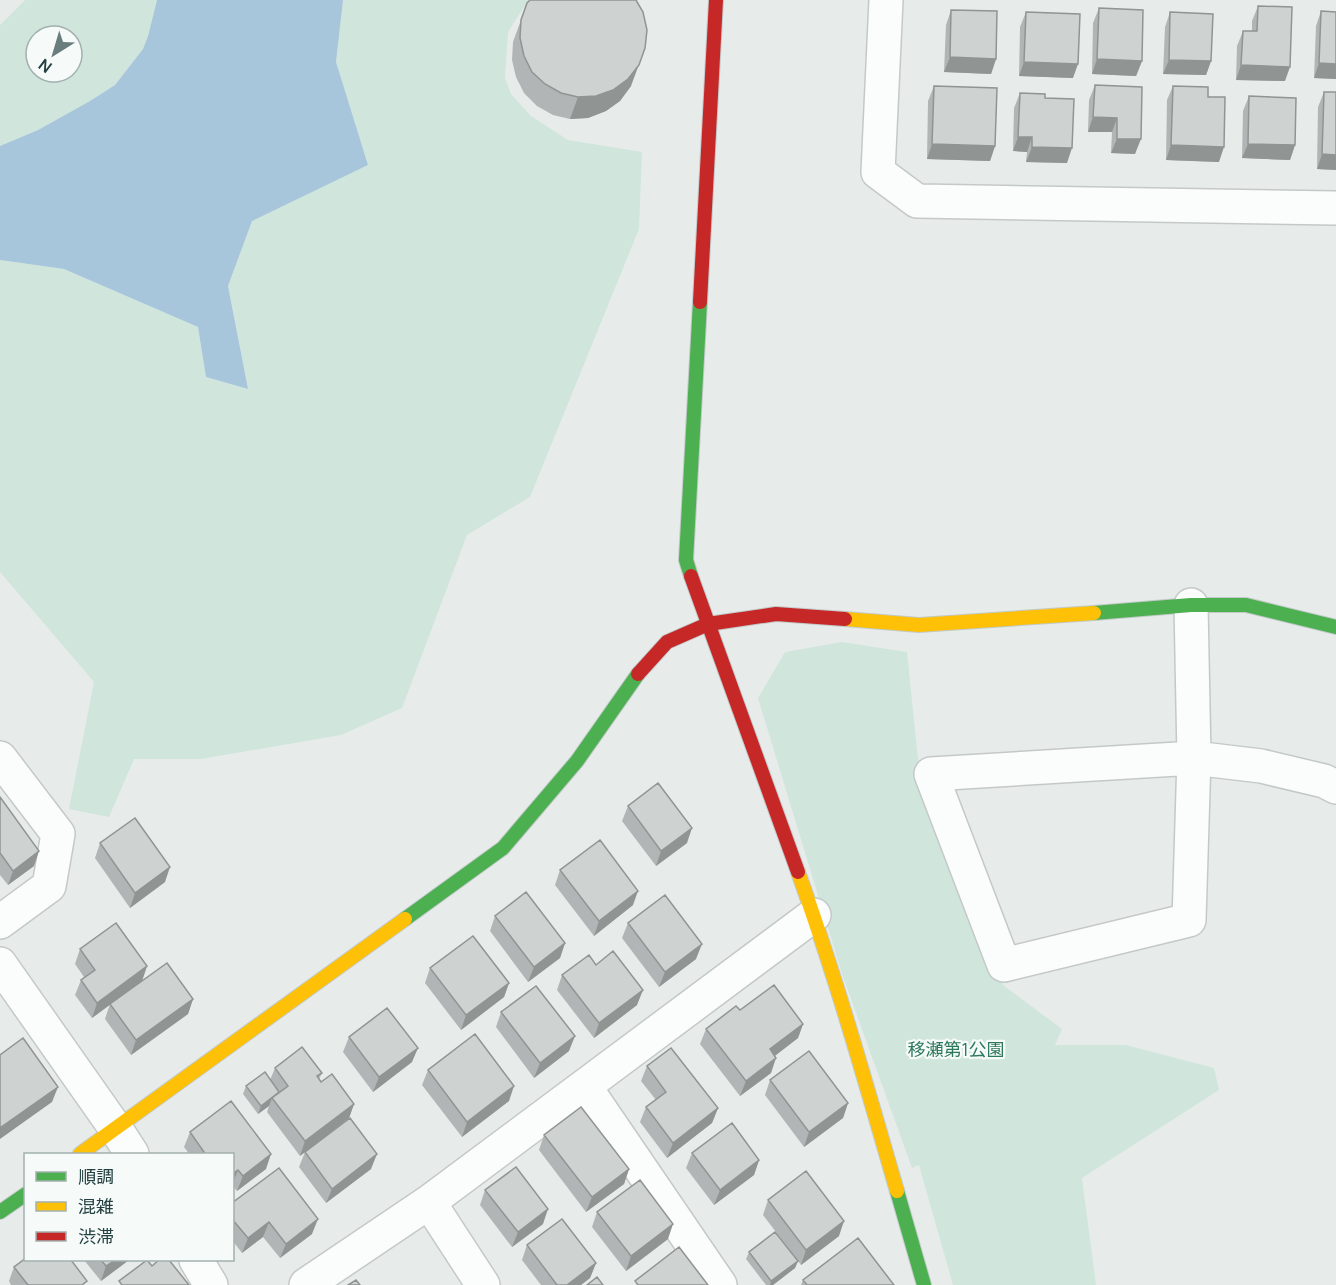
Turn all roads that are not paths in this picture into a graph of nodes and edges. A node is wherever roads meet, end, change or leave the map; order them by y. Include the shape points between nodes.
1 (716, 0) edge
2 (886, 0) edge
3 (1336, 208) edge
4 (1191, 605) junction
5 (708, 624) junction
6 (1336, 627) edge
7 (0, 758) edge
8 (1194, 758) junction
9 (1336, 787) edge
10 (814, 915) junction
11 (0, 922) edge
12 (0, 964) edge
13 (585, 1087) junction
14 (124, 1142) edge
15 (88, 1153) edge
16 (24, 1195) edge
17 (429, 1202) junction
18 (0, 1212) edge
19 (197, 1261) edge
20 (211, 1285) edge
21 (306, 1285) edge
22 (483, 1285) edge
23 (720, 1285) edge
24 (924, 1285) edge

1 - 5 street via 686,560
2 - 3 street via 878,172 917,201
4 - 5 street via 919,625 776,614
4 - 6 street via 1246,605
4 - 8 street
5 - 10 street
5 - 14 street via 667,642 503,848
7 - 11 street via 58,834 49,886
8 - 8 street via 931,774 1004,965 1190,920
8 - 9 street via 1262,766
10 - 13 street
10 - 24 street
12 - 14 street
13 - 17 street
13 - 23 street
14 - 15 street
16 - 18 street
17 - 21 street
17 - 22 street
19 - 20 street

